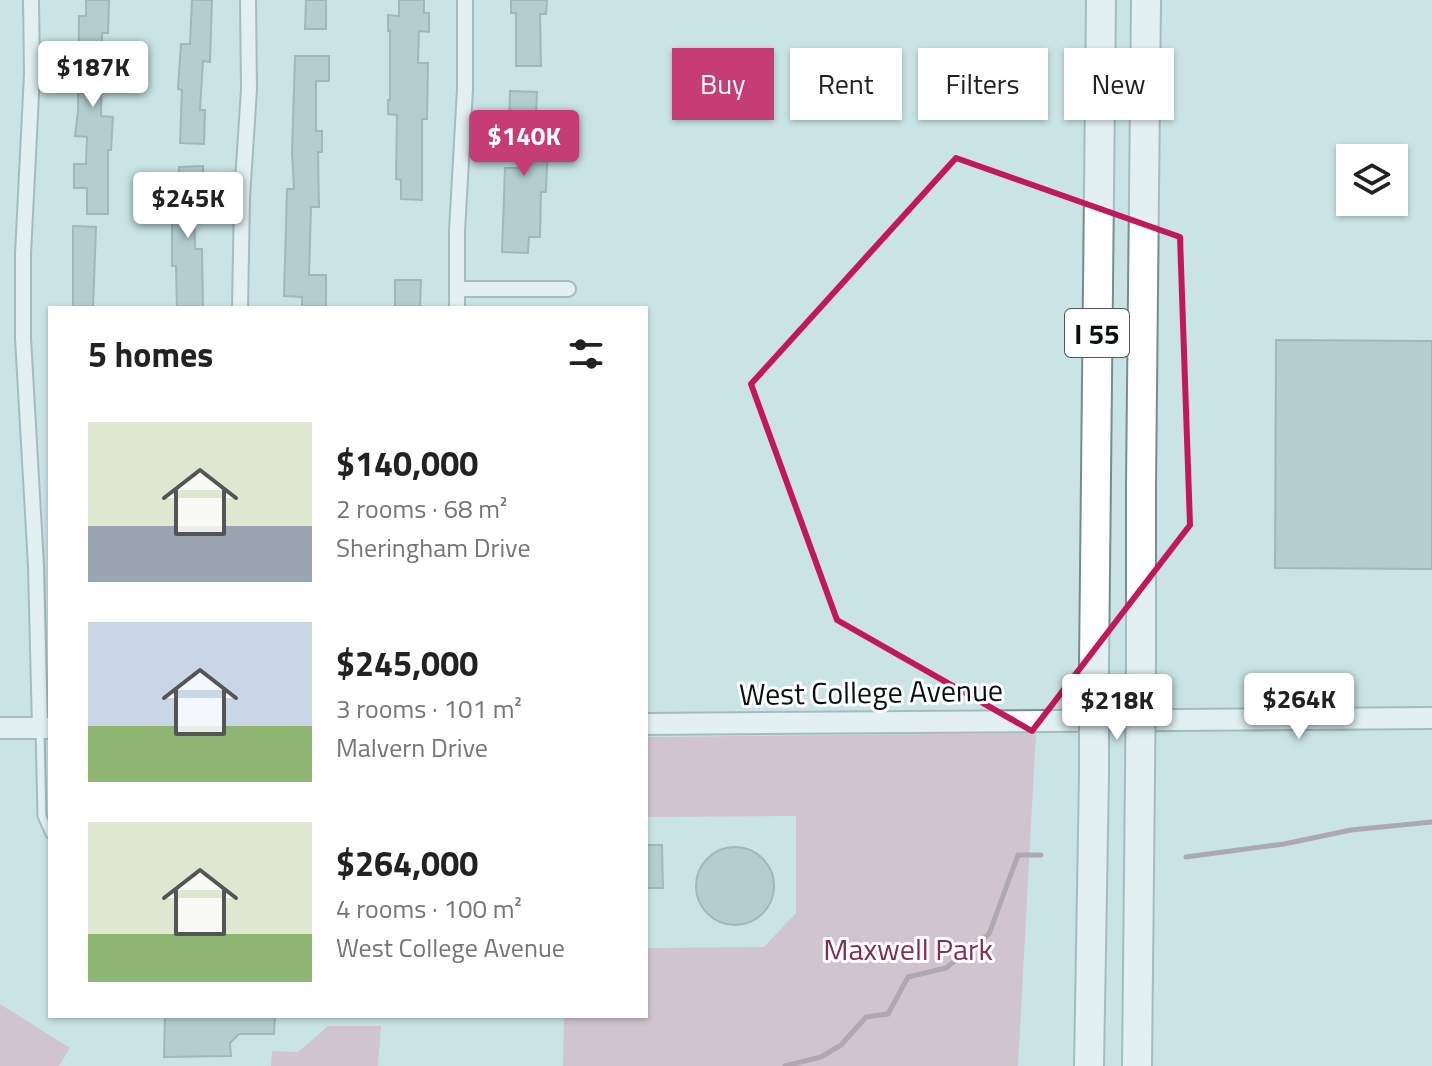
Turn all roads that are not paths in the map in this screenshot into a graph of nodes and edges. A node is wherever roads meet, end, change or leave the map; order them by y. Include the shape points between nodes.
1 (31, 0) edge
2 (248, 0) edge
3 (465, 0) edge
4 (1101, 0) edge
5 (1146, 0) edge
6 (457, 289) junction
7 (568, 289) dead end
8 (240, 306) edge
9 (457, 306) edge
10 (1432, 718) edge
11 (648, 724) edge
12 (0, 728) edge
13 (45, 728) edge
14 (48, 830) edge
15 (1089, 1066) edge
16 (1137, 1066) edge

1 - 13 street via 23,338
2 - 8 street
3 - 6 street
4 - 15 highway, I 55, bridge
5 - 16 highway, I 55, bridge
6 - 7 street
6 - 9 street
10 - 11 main road, West College Avenue
12 - 13 main road
13 - 14 lane via 42,816

